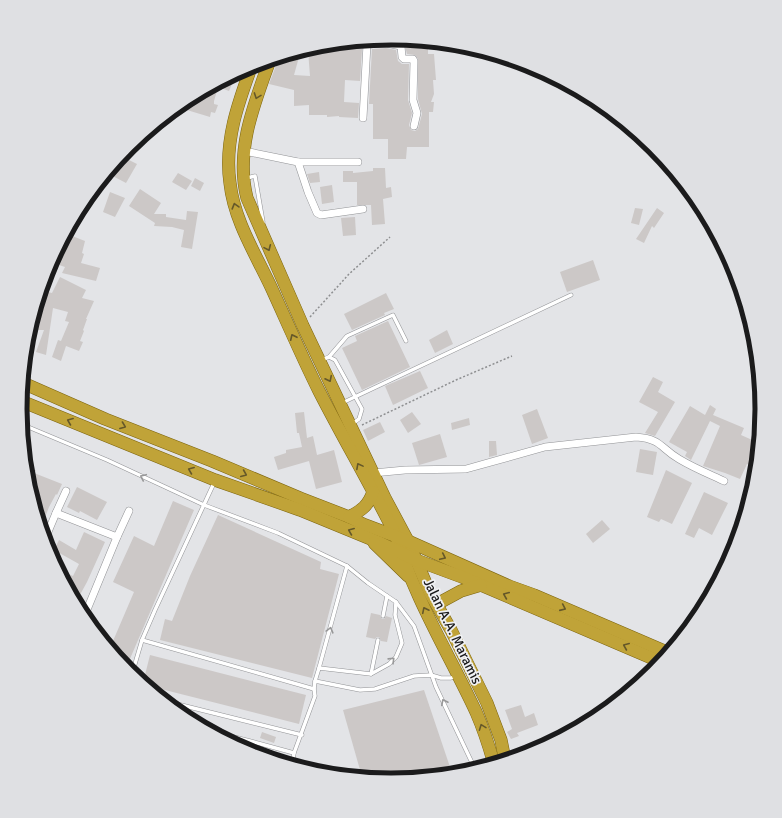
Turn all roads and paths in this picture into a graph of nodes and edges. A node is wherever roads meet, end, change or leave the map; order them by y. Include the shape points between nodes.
1 (400, 45) edge
2 (367, 46) edge
3 (268, 67) edge
4 (246, 76) edge
5 (363, 118) dead end
6 (414, 126) dead end
7 (244, 151) junction
8 (298, 162) junction
9 (358, 162) dead end
10 (244, 178) junction
11 (363, 209) dead end
12 (263, 222) dead end
13 (390, 237) dead end
14 (571, 295) dead end
15 (303, 326) junction
16 (406, 341) dead end
17 (512, 356) dead end
18 (325, 359) junction
19 (28, 386) edge
20 (356, 397) junction
21 (27, 404) edge
22 (341, 404) junction
23 (28, 427) edge
24 (352, 427) junction
25 (373, 473) junction
26 (215, 480) junction
27 (724, 481) dead end
28 (66, 491) dead end
29 (373, 492) junction
30 (204, 505) junction
31 (129, 511) dead end
32 (56, 513) junction
33 (349, 517) junction
34 (48, 532) edge
35 (396, 536) junction
36 (117, 537) junction
37 (368, 538) junction
38 (408, 541) junction
39 (400, 552) junction
40 (416, 560) junction
41 (347, 566) junction
42 (411, 578) junction
43 (481, 585) junction
44 (387, 596) junction
45 (531, 599) junction
46 (396, 602) junction
47 (437, 604) junction
48 (87, 609) edge
49 (383, 616) dead end
50 (142, 640) junction
51 (378, 640) dead end
52 (663, 651) edge
53 (655, 659) edge
54 (134, 666) edge
55 (320, 668) junction
56 (371, 674) junction
57 (431, 675) junction
58 (458, 675) junction
59 (315, 680) junction
60 (314, 689) junction
61 (178, 704) edge
62 (302, 735) junction
63 (236, 738) edge
64 (294, 753) junction
65 (504, 755) edge
66 (492, 759) edge
67 (293, 760) edge
68 (473, 764) edge

1 - 6 street via 403,58 414,60 413,100 417,114
2 - 5 street
3 -> 7 highway via 252,109
29 -> 4 highway, Jalan A.A. Maramis via 320,392 234,205 229,157 232,130
7 - 8 street
7 - 10 highway
8 - 9 street
8 - 11 street via 317,213
10 - 12 lane via 255,176
10 -> 15 highway via 247,198
13 - 15 path via 349,274
14 - 20 lane
15 - 18 highway
16 - 18 lane via 393,315 347,336
17 - 24 path
18 - 20 lane via 332,357 338,363
18 -> 22 highway
19 -> 33 highway via 106,420
20 - 22 lane
20 - 24 lane via 362,412
26 -> 21 highway
22 - 24 highway
30 -> 23 lane
24 - 25 highway
25 - 27 street via 466,469 545,447 647,438 656,441 679,459
25 - 38 highway
26 - 30 lane
37 -> 26 highway via 300,510
28 - 32 street
29 - 33 highway via 364,508
29 - 35 highway, Jalan A.A. Maramis
30 - 41 lane via 278,533
30 - 50 lane
31 - 36 street
32 - 34 street
32 - 36 street
33 - 35 highway
35 - 38 highway
35 - 39 highway, Jalan A.A. Maramis
36 - 48 street
37 - 39 highway
37 - 42 highway
38 - 40 highway
38 -> 45 highway via 509,586
39 - 40 highway
39 - 42 highway, Jalan A.A. Maramis
40 - 43 highway
40 - 47 highway
41 - 44 lane
55 -> 41 lane
58 -> 42 highway, Jalan A.A. Maramis
45 -> 43 highway
43 - 47 highway via 461,591
44 - 46 lane
44 - 49 lane
45 -> 52 highway
53 -> 45 highway
56 -> 46 lane via 389,664 400,650 402,643 395,615
46 - 57 lane via 414,626
47 - 65 highway via 487,703
50 - 54 lane
50 - 60 lane
51 - 56 lane
55 - 56 lane
55 - 59 lane
57 - 58 lane via 446,678
57 - 59 lane via 414,676 375,689 360,690
68 -> 57 lane
66 -> 58 highway, Jalan A.A. Maramis via 476,712
59 - 60 lane
60 - 62 lane via 315,696
61 - 62 lane
62 - 64 lane
63 - 64 lane
64 - 67 lane

